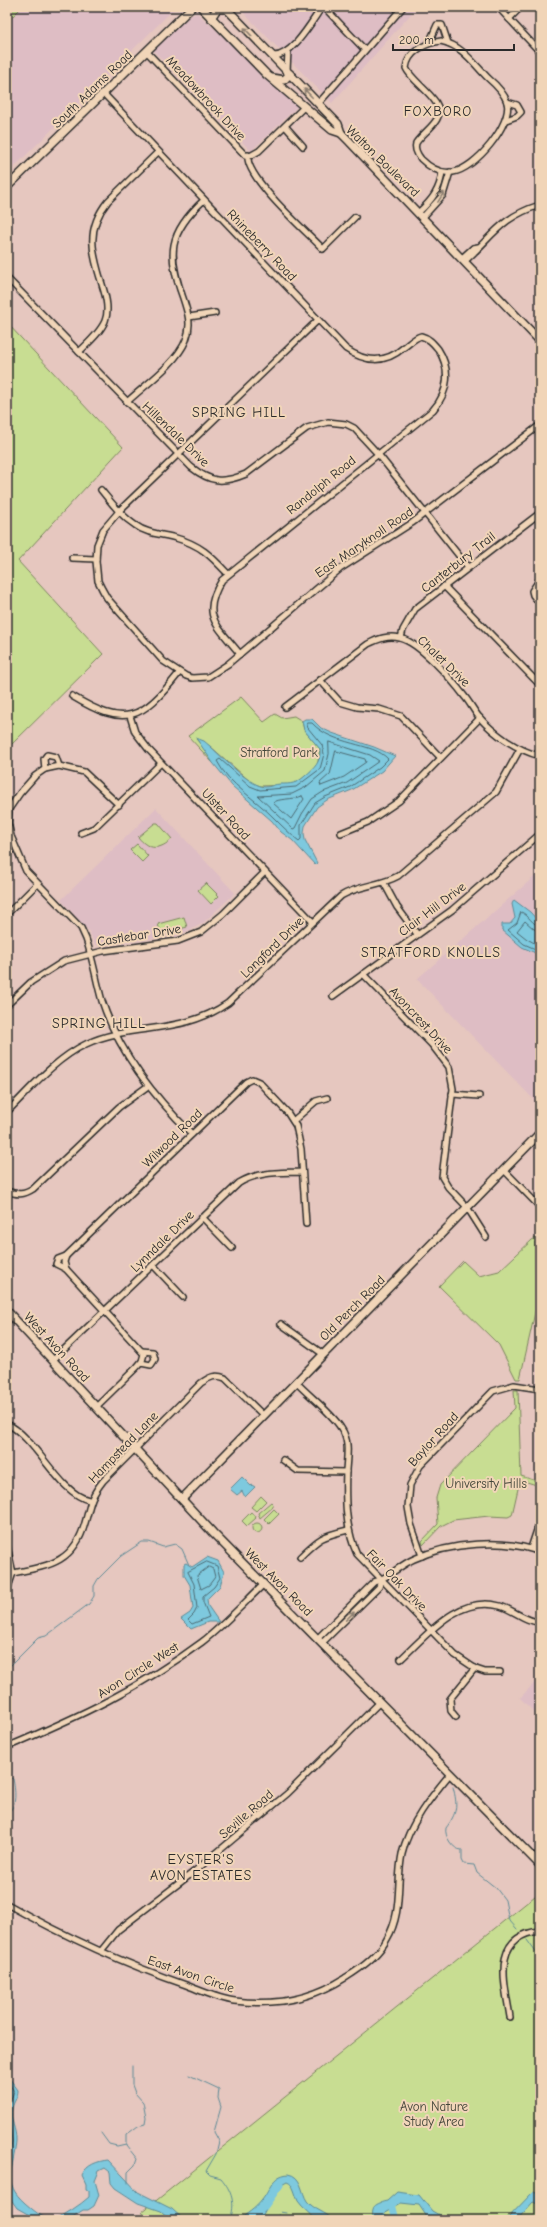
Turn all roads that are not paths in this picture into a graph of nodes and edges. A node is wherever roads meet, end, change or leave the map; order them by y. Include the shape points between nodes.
1 (192, 7) edge
2 (201, 7) edge
3 (323, 7) edge
4 (498, 7) edge
5 (521, 7) edge
6 (226, 8) edge
7 (401, 8) edge
8 (211, 18) junction
9 (508, 19) junction
10 (448, 43) junction
11 (429, 44) junction
12 (365, 50) junction
13 (288, 51) junction
14 (147, 52) junction
15 (540, 52) edge
16 (272, 56) junction
17 (288, 72) junction
18 (270, 78) junction
19 (104, 94) junction
20 (507, 102) junction
21 (321, 106) junction
22 (304, 107) junction
23 (314, 115) junction
24 (506, 120) junction
25 (285, 126) junction
26 (341, 133) junction
27 (303, 146) dead end
28 (158, 152) junction
29 (248, 155) junction
30 (442, 172) junction
31 (450, 172) junction
32 (7, 186) edge
33 (204, 200) junction
34 (540, 205) edge
35 (421, 214) junction
36 (355, 217) dead end
37 (463, 260) junction
38 (7, 278) edge
39 (215, 313) dead end
40 (189, 317) junction
41 (318, 320) junction
42 (421, 336) joint
43 (540, 341) edge
44 (79, 352) junction
45 (127, 402) junction
46 (540, 425) edge
47 (179, 454) junction
48 (378, 454) junction
49 (101, 490) dead end
50 (119, 511) junction
51 (425, 513) junction
52 (540, 513) edge
53 (72, 558) dead end
54 (96, 559) junction
55 (468, 567) junction
56 (228, 574) junction
57 (540, 579) edge
58 (444, 586) junction
59 (540, 604) edge
60 (401, 638) junction
61 (240, 654) junction
62 (179, 673) junction
63 (320, 680) junction
64 (540, 685) edge
65 (72, 696) dead end
66 (285, 707) dead end
67 (130, 716) junction
68 (480, 718) junction
69 (520, 749) junction
70 (540, 756) edge
71 (440, 757) junction
72 (162, 763) junction
73 (59, 766) junction
74 (45, 769) junction
75 (9, 805) edge
76 (118, 805) junction
77 (7, 819) edge
78 (81, 833) dead end
79 (341, 833) dead end
80 (539, 835) edge
81 (265, 872) junction
82 (384, 883) junction
83 (37, 884) junction
84 (7, 914) edge
85 (314, 922) junction
86 (417, 934) junction
87 (91, 953) junction
88 (364, 974) junction
89 (333, 996) dead end
90 (7, 1005) edge
91 (116, 1035) junction
92 (148, 1086) junction
93 (452, 1094) junction
94 (479, 1096) dead end
95 (327, 1098) dead end
96 (7, 1112) edge
97 (293, 1121) junction
98 (540, 1133) edge
99 (192, 1134) junction
100 (504, 1170) junction
101 (302, 1172) junction
102 (7, 1191) edge
103 (468, 1207) junction
104 (540, 1207) edge
105 (202, 1217) junction
106 (306, 1224) dead end
107 (486, 1237) dead end
108 (232, 1248) dead end
109 (66, 1256) junction
110 (153, 1265) junction
111 (66, 1269) junction
112 (183, 1297) dead end
113 (7, 1310) edge
114 (105, 1310) junction
115 (281, 1324) dead end
116 (142, 1351) junction
117 (323, 1354) junction
118 (53, 1360) junction
119 (141, 1363) junction
120 (296, 1382) junction
121 (540, 1388) edge
122 (96, 1407) junction
123 (263, 1416) junction
124 (7, 1424) edge
125 (135, 1449) junction
126 (283, 1460) dead end
127 (346, 1472) junction
128 (182, 1499) junction
129 (89, 1500) junction
130 (540, 1521) edge
131 (348, 1530) junction
132 (7, 1546) edge
133 (531, 1548) junction
134 (540, 1552) edge
135 (422, 1556) junction
136 (300, 1557) dead end
137 (12, 1574) junction
138 (381, 1580) junction
139 (264, 1584) junction
140 (7, 1590) edge
141 (540, 1622) edge
142 (430, 1630) junction
143 (320, 1640) junction
144 (401, 1659) dead end
145 (475, 1668) junction
146 (500, 1672) dead end
147 (380, 1702) junction
148 (456, 1717) dead end
149 (7, 1747) edge
150 (450, 1774) junction
151 (540, 1865) edge
152 (7, 1904) edge
153 (540, 1931) edge
154 (101, 1951) junction
155 (510, 2017) dead end

1 - 14 street, South Adams Road
2 - 8 street, Walton Boulevard
3 - 12 street
3 - 13 street
4 - 9 street
5 - 9 street
6 - 8 street via 217,9
16 -> 6 street
7 - 12 street
8 - 18 street, Walton Boulevard
9 - 15 street
10 - 11 street
10 - 11 street via 442,25 437,25
10 - 20 street via 462,50 494,83
11 - 30 street via 414,54 406,68 439,107 437,119 415,146 417,154 426,164
12 - 21 street
13 - 16 street
13 - 17 street
14 - 19 street, South Adams Road
14 - 29 street, Meadowbrook Drive via 240,150
16 - 17 street
17 - 18 street via 284,80
21 -> 17 street
18 - 22 street, Walton Boulevard
19 - 28 street, Rhineberry Road
19 - 32 street, South Adams Road
20 - 24 street
20 - 24 street via 517,105 520,112
21 - 23 street via 321,113
21 - 26 street via 338,124
22 - 23 street, Walton Boulevard
22 - 25 street, Meadowbrook Drive
23 - 26 street, Walton Boulevard via 332,130
24 - 31 street via 502,130 470,164
25 - 27 street
25 - 29 street, Meadowbrook Drive via 259,151
26 - 35 street, Walton Boulevard
28 - 33 street, Rhineberry Road
28 - 44 street via 108,201 95,222 93,255 107,303 107,314 98,332
29 - 36 street via 248,163 262,186 323,249
30 - 31 street
30 - 35 street via 441,182 434,197
35 -> 31 street via 443,195
33 - 40 street via 179,229 173,246 172,265
33 - 41 street, Rhineberry Road
34 - 37 street via 514,215
35 - 37 street, Walton Boulevard
37 - 43 street, Walton Boulevard
38 - 44 street, Hillendale Drive
39 - 40 street
40 - 45 street via 188,335 178,355
41 - 42 street, Rhineberry Road via 346,349 358,357 370,360 390,358
41 - 47 street
42 - 48 street, Randolph Road via 432,342 444,360 447,373 445,389 432,410
44 - 45 street, Hillendale Drive
45 - 47 street, Hillendale Drive
46 - 51 street, East Maryknoll Road
47 - 48 street, Hillendale Drive via 206,478 226,481 246,474 307,428 334,422 354,428
47 - 50 street
48 - 51 street, Hillendale Drive
48 - 56 street, Randolph Road
49 - 50 street
50 - 54 street via 99,538
50 - 56 street via 142,529 202,548
51 - 55 street, Hillendale Drive
51 - 61 street, East Maryknoll Road via 334,573
52 - 55 street, Canterbury Trail
53 - 54 street
54 - 62 street via 98,581 107,598 163,661
55 - 58 street, Canterbury Trail
56 - 61 street, Randolph Road via 215,591 211,609 214,621
57 - 59 street via 532,591
58 - 60 street, Canterbury Trail via 415,609
58 - 64 street
60 - 63 street, Chalet Drive via 379,638
60 - 68 street, Chalet Drive via 418,648 448,678
61 - 62 street, East Maryknoll Road via 208,677 192,678
62 - 67 street via 156,699
63 - 66 street, Chalet Drive
63 - 71 street via 340,702 357,708 386,711 401,716
65 - 67 street via 107,714 118,717
67 - 72 street, Ulster Road via 135,732
68 - 69 street, Chalet Drive
68 - 71 street
69 - 70 street, Chalet Drive
69 - 82 street, Longford Drive via 496,792 407,870
71 - 79 street via 399,801 368,822
72 - 76 street
72 - 81 street, Ulster Road
73 - 74 street
73 - 74 street via 56,757 47,755 44,759
73 - 76 street via 84,772
74 - 75 street via 35,776
75 - 77 street
76 - 78 street via 94,828
77 - 83 street via 22,864
80 - 86 street, Clair Hill Drive via 452,910
81 - 85 street, Ulster Road
81 - 87 street, Castlebar Drive via 212,924 190,938
82 - 85 street, Longford Drive via 349,891
82 - 86 street via 397,907
83 - 84 street
83 - 87 street via 81,928
85 - 91 street, Longford Drive via 242,992 217,1011 192,1022
86 - 88 street, Clair Hill Drive
87 - 90 street, Castlebar Drive via 51,967
87 - 91 street via 101,998
88 - 89 street, Clair Hill Drive
88 - 93 street, Avoncrest Drive via 443,1057 452,1075
91 - 92 street via 129,1060
91 - 96 street, Longford Drive via 86,1044 71,1053 57,1063
92 - 99 street
92 - 102 street via 119,1107 33,1189 24,1194
93 - 94 street
93 - 103 street, Avoncrest Drive via 442,1177 448,1187
95 - 97 street via 316,1101
97 - 99 street, Wilwood Road via 259,1082 252,1079
97 - 101 street via 299,1140
98 - 100 street, Old Perch Road
99 - 109 street, Wilwood Road
100 - 103 street, Old Perch Road
100 - 104 street
101 - 105 street, Lynndale Drive via 253,1175 239,1183
101 - 106 street
103 - 107 street, Avoncrest Drive
103 - 117 street, Old Perch Road
105 - 108 street
105 - 110 street, Lynndale Drive
109 - 111 street
109 - 111 street, Wilwood Road via 58,1259 56,1264
110 - 112 street
110 - 114 street, Lynndale Drive
111 - 114 street, Wilwood Road
113 - 118 street, West Avon Road
114 - 116 street, Wilwood Road
114 - 118 street, Lynndale Drive
115 - 117 street
116 - 119 street via 144,1358
116 - 119 street, Wilwood Road via 153,1352 155,1359 151,1365
117 - 120 street, Old Perch Road
118 - 122 street, West Avon Road
119 - 122 street, Wilwood Road
120 - 123 street, Old Perch Road
120 - 127 street, Fair Oak Drive via 341,1428 348,1450
121 - 135 street, Baylor Road via 514,1386 493,1391 420,1466 410,1485 408,1507
122 - 125 street, West Avon Road
123 - 125 street, Hampstead Lane via 225,1378 210,1377
123 - 128 street, Old Perch Road
124 - 129 street via 70,1489 81,1498
125 - 128 street, West Avon Road
125 - 129 street, Hampstead Lane via 102,1481
126 - 127 street via 298,1471
127 - 131 street, Fair Oak Drive
128 - 139 street, West Avon Road
129 - 137 street, Hampstead Lane via 84,1524 72,1550 53,1564
130 - 133 street
131 - 136 street via 319,1538
131 - 138 street, Fair Oak Drive via 356,1554
132 - 137 street
133 - 134 street
133 - 135 street via 511,1544 475,1545
135 - 138 street via 397,1567
137 - 140 street
138 - 142 street, Fair Oak Drive
138 - 143 street via 379,1587
139 - 143 street, West Avon Road
139 - 149 street, Avon Circle West via 203,1641 149,1679 104,1705
141 - 142 street via 529,1620 499,1606 482,1605 450,1615
142 - 144 street
142 - 145 street, Fair Oak Drive via 455,1655
143 - 147 street, West Avon Road
145 - 146 street, Fair Oak Drive via 485,1672
145 - 148 street via 450,1699 451,1711
147 - 150 street, West Avon Road
147 - 154 street, Seville Road via 288,1793 201,1866 118,1930
150 - 151 street, West Avon Road
150 - 154 street, East Avon Circle via 413,1826 404,1845 400,1864 397,1914 387,1941 355,1972 329,1988 285,2002 233,2001 163,1977
152 - 154 street
153 - 155 street via 519,1938 505,1956 503,1973

